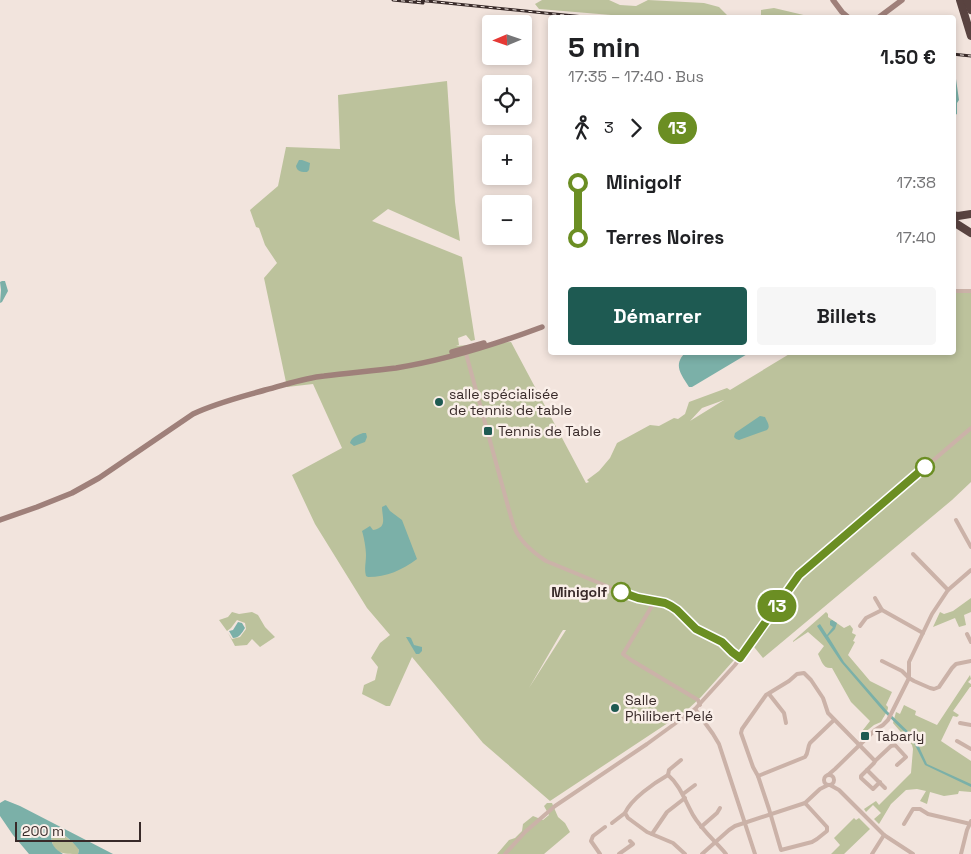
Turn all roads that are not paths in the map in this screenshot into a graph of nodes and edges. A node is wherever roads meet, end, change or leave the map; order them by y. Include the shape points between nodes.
1 (833, 0) edge
2 (902, 0) edge
3 (960, 0) edge
4 (967, 0) edge
5 (971, 10) edge
6 (846, 15) edge
7 (882, 15) edge
8 (971, 36) edge
9 (971, 214) edge
10 (956, 216) edge
11 (956, 224) edge
12 (971, 233) edge
13 (956, 290) edge
14 (971, 290) edge
15 (548, 326) edge
16 (542, 327) junction
17 (494, 340) junction
18 (457, 351) junction
19 (466, 352) junction
20 (409, 365) junction
21 (971, 428) edge
22 (0, 520) edge
23 (956, 520) dead end
24 (971, 547) edge
25 (913, 554) dead end
26 (971, 570) edge
27 (948, 590) junction
28 (875, 598) dead end
29 (654, 601) junction
30 (882, 610) junction
31 (860, 626) dead end
32 (923, 633) junction
33 (966, 634) dead end
34 (971, 642) edge
35 (740, 658) junction
36 (882, 661) dead end
37 (971, 661) edge
38 (909, 678) junction
39 (769, 694) junction
40 (700, 705) junction
41 (695, 709) junction
42 (741, 717) dead end
43 (834, 720) junction
44 (747, 721) junction
45 (786, 723) dead end
46 (960, 723) dead end
47 (971, 725) edge
48 (958, 741) dead end
49 (860, 745) junction
50 (971, 749) edge
51 (681, 760) dead end
52 (875, 761) junction
53 (897, 765) dead end
54 (835, 769) junction
55 (867, 770) junction
56 (668, 775) junction
57 (828, 775) junction
58 (758, 776) junction
59 (834, 779) junction
60 (824, 780) junction
61 (880, 782) junction
62 (694, 785) dead end
63 (829, 785) junction
64 (885, 788) dead end
65 (820, 789) junction
66 (839, 790) junction
67 (684, 796) junction
68 (805, 803) junction
69 (720, 808) dead end
70 (625, 813) junction
71 (771, 814) junction
72 (745, 822) junction
73 (612, 823) dead end
74 (971, 823) edge
75 (904, 824) dead end
76 (701, 827) junction
77 (605, 828) dead end
78 (652, 834) junction
79 (884, 835) junction
80 (630, 841) dead end
81 (715, 842) junction
82 (782, 852) edge
83 (505, 854) edge
84 (600, 854) edge
85 (618, 854) edge
86 (685, 854) edge
87 (702, 854) edge
88 (726, 854) edge
89 (755, 854) edge
90 (872, 854) edge
91 (913, 854) edge
92 (961, 854) edge

1 - 6 street
2 - 7 street
3 - 8 highway
4 - 5 highway
9 - 10 highway
11 - 12 highway
13 - 14 street
15 - 16 street
16 - 17 street
16 - 19 street
17 - 18 street
17 - 19 street
18 - 19 street
18 - 20 street
19 - 20 street
19 - 29 street via 509,510 522,541 546,561 638,598
20 - 22 street via 314,378 208,407 72,493
21 - 35 street via 799,575
23 - 24 street
25 - 27 street
26 - 27 street
27 - 32 street
28 - 30 street
29 - 35 street via 677,610 696,629 722,642
29 - 40 street via 623,654 698,700
30 - 31 street via 866,618
30 - 32 street
32 - 38 street via 909,662
33 - 34 street
35 - 40 street
36 - 38 street
37 - 38 street via 956,664 934,689
38 - 49 street via 890,716
39 - 43 street via 797,674 804,673 823,698 826,710
39 - 44 street
39 - 45 street via 784,713
40 - 41 street
41 - 72 street via 719,744
41 - 83 street via 555,806
42 - 44 street
43 - 49 street
43 - 58 street via 810,743 806,756
44 - 58 street via 741,733
46 - 47 street
48 - 50 street
49 - 52 street
49 - 54 street
51 - 56 street via 668,770
52 - 53 street via 895,745 906,757
52 - 55 street
54 - 57 street
54 - 59 street
55 - 61 street
55 - 61 street via 861,778 873,789
56 - 67 street
56 - 70 street via 634,801
57 - 59 street
57 - 60 street
58 - 71 street
59 - 63 street
59 - 66 street
60 - 63 street
60 - 65 street
61 - 64 street
62 - 67 street
63 - 65 street
63 - 66 street
65 - 68 street
66 - 79 street
67 - 76 street
67 - 78 street via 667,812
68 - 71 street
68 - 82 street via 827,831 812,842
69 - 76 street
70 - 73 street
70 - 78 street
71 - 72 street
71 - 82 street
72 - 81 street
72 - 89 street
74 - 75 street via 913,809
74 - 92 street
76 - 81 street
77 - 84 street via 592,836 591,841
78 - 86 street via 673,843
79 - 90 street
79 - 91 street
80 - 85 street via 633,844
81 - 87 street
81 - 88 street

